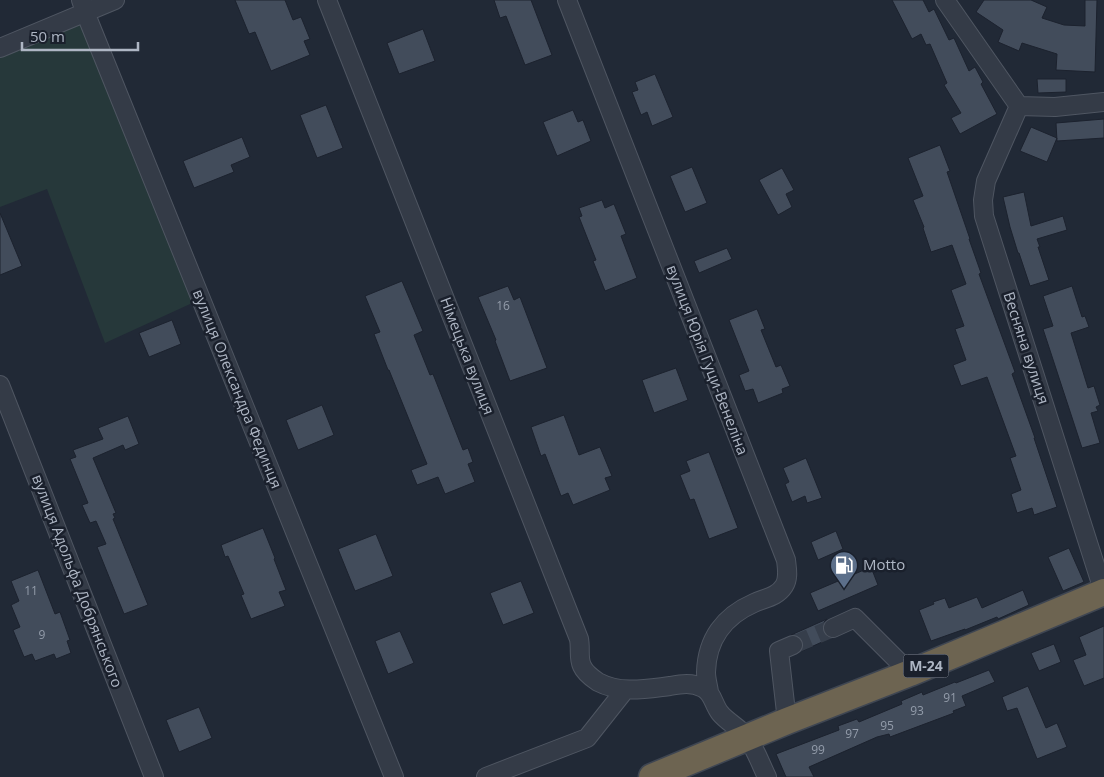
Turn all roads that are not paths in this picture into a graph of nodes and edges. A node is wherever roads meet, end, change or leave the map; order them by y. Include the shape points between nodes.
1 (115, 0) edge
2 (327, 0) edge
3 (567, 0) edge
4 (946, 0) edge
5 (83, 6) edge
6 (0, 48) edge
7 (1104, 102) edge
8 (1019, 106) junction
9 (0, 385) edge
10 (1104, 592) edge
11 (833, 628) tunnel mouth
12 (793, 645) tunnel mouth
13 (910, 673) junction
14 (625, 690) junction
15 (709, 692) junction
16 (787, 721) junction
17 (748, 738) junction
18 (154, 777) edge
19 (394, 777) edge
20 (486, 777) edge
21 (652, 777) edge
22 (767, 777) edge

1 - 5 street
2 - 14 street, Німецька вулиця via 579,639 581,665 593,679
3 - 15 street, вулиця Юрія Гуци-Венеліна via 786,560 788,573 784,586 775,596 740,610 720,628 708,651 706,674
4 - 8 street
5 - 6 street
5 - 19 street, вулиця Олександра Фединця
7 - 8 street via 1055,107
8 - 10 street, Весняна вулиця via 986,181 984,216
9 - 18 street, вулиця Адольфа Добрянського
10 - 13 highway, М-24
11 - 13 street via 856,618
12 - 16 street via 778,651
13 - 16 highway, М-24
14 - 15 street, Німецька вулиця via 692,684
14 - 20 street via 587,738
15 - 17 street via 720,712
16 - 17 highway, М-24
17 - 21 highway, М-24
17 - 22 street

